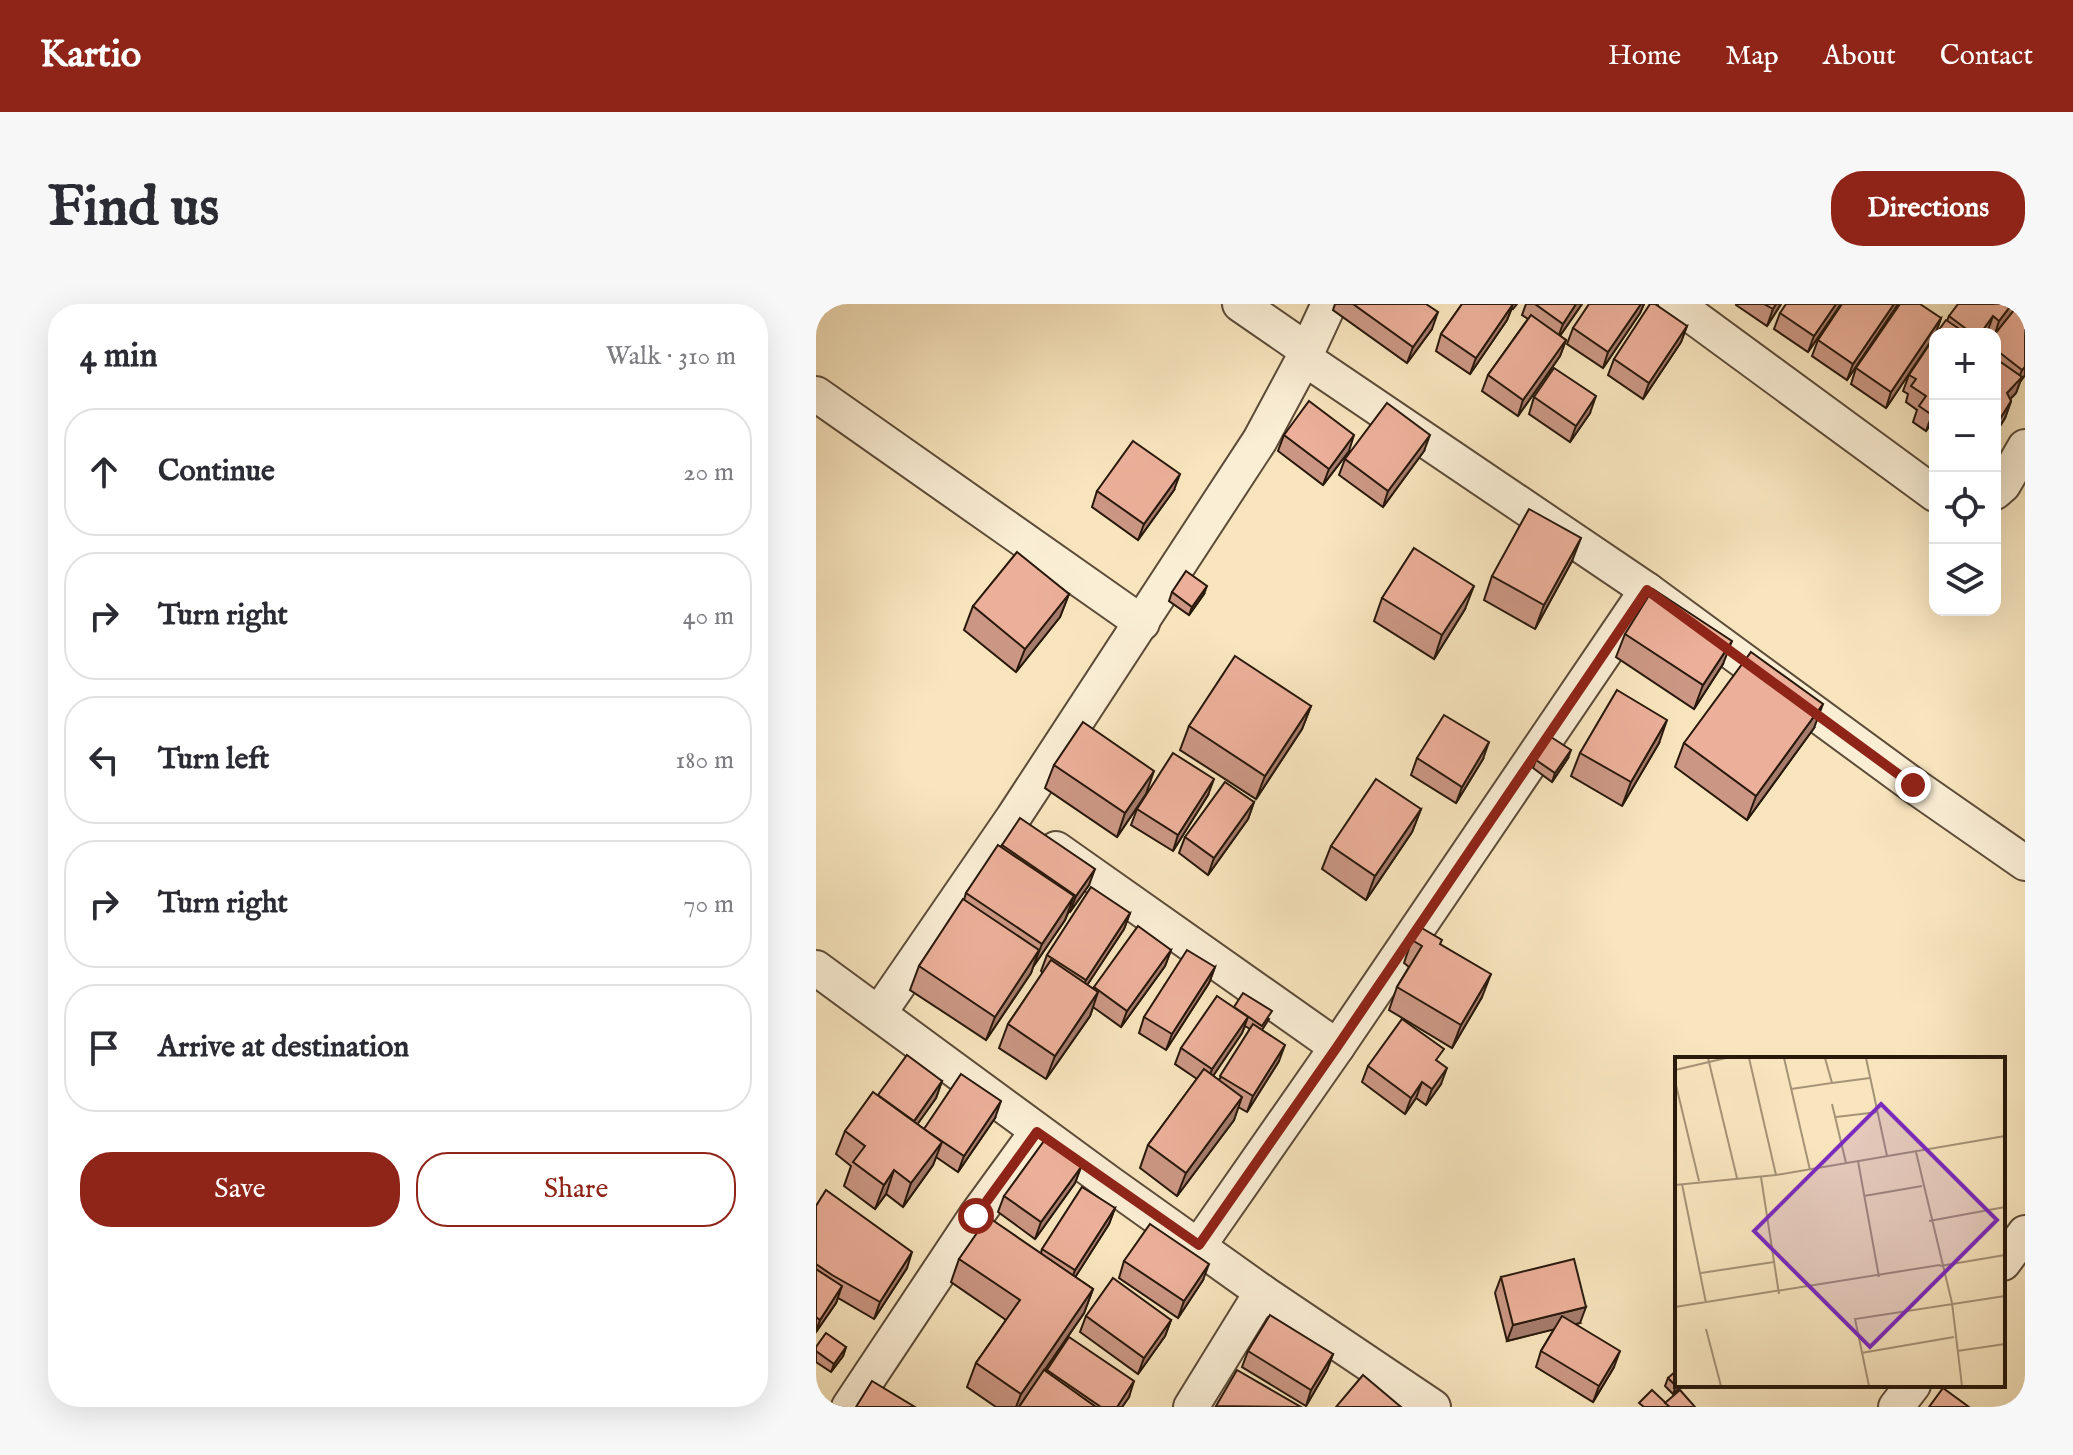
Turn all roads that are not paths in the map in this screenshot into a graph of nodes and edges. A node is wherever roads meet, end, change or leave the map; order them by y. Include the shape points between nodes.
1 (1240, 304) edge
2 (1329, 304) edge
3 (1676, 304) edge
4 (1306, 355) junction
5 (816, 394) edge
6 (2025, 447) edge
7 (2001, 487) edge
8 (1929, 490) edge
9 (1647, 590) junction
10 (1142, 623) junction
11 (1013, 818) junction
12 (2025, 863) edge
13 (816, 968) edge
14 (879, 1013) junction
15 (1337, 1047) junction
16 (1037, 1132) junction
17 (2025, 1233) edge
18 (1199, 1245) junction
19 (2005, 1260) edge
20 (1262, 1292) junction
21 (1911, 1387) edge
22 (866, 1396) edge
23 (1191, 1407) edge
24 (1433, 1407) edge
25 (1896, 1407) edge

1 - 4 street
2 - 4 street
3 - 8 street
4 - 9 street
4 - 10 street via 1260,440
5 - 10 street
6 - 7 street
9 - 12 street
9 - 15 street
10 - 11 street
11 - 14 street
11 - 15 street
13 - 14 street
14 - 16 street
15 - 18 street
16 - 18 street
16 - 22 street
17 - 19 street
18 - 20 street
20 - 23 street
20 - 24 street
21 - 25 street

